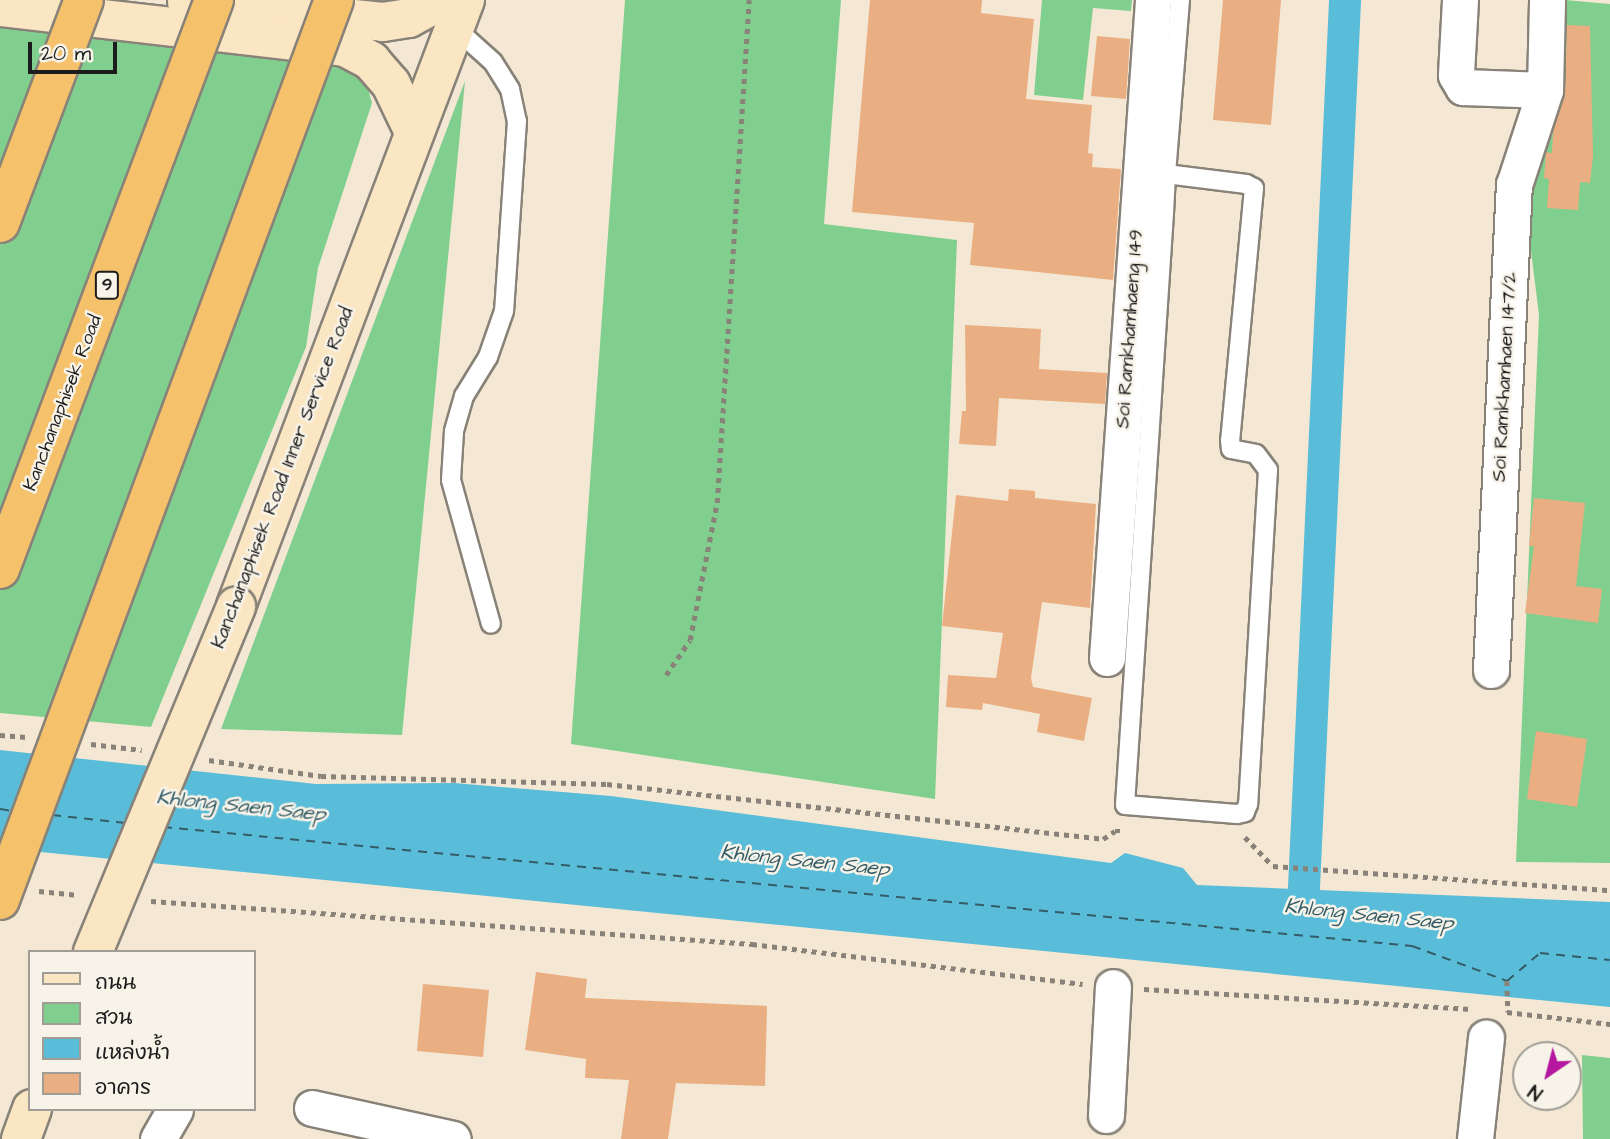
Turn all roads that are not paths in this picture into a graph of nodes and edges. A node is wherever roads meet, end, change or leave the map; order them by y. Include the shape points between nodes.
1 (84, 0) edge
2 (168, 0) edge
3 (214, 0) edge
4 (334, 0) edge
5 (1153, 0) edge
6 (1180, 0) edge
7 (1460, 0) edge
8 (1547, 0) edge
9 (0, 7) edge
10 (453, 9) edge
11 (1545, 90) junction
12 (414, 132) junction
13 (1166, 174) junction
14 (0, 223) edge
15 (0, 569) edge
16 (491, 624) dead end
17 (1107, 658) dead end
18 (1491, 670) dead end
19 (13, 895) edge
20 (94, 950) edge
21 (1113, 987) road end
22 (1493, 1018) road end
23 (312, 1108) dead end
24 (31, 1111) edge
25 (173, 1111) edge
26 (1106, 1115) dead end
27 (20, 1139) edge
28 (158, 1139) edge
29 (453, 1139) edge
30 (1475, 1139) edge

1 - 14 highway, bridge
2 - 10 main road via 383,22
3 - 15 highway, Kanchanaphisek Road / 9, bridge
4 - 19 highway, bridge
5 - 17 street, Soi Ramkhamhaeng 149
6 - 13 lane
7 - 11 street via 1456,75 1463,87
8 - 11 street, Soi Ramkhamhaen 147/2
9 - 12 main road via 345,47 371,61 391,84
10 - 12 main road, Kanchanaphisek Road Inner Service Road
10 - 16 lane via 505,80 517,121 504,311 488,356 464,396 454,432 452,468
11 - 18 street, Soi Ramkhamhaen 147/2 via 1514,185
12 - 20 main road, Kanchanaphisek Road Inner Service Road, bridge via 236,606
13 - 13 lane via 1254,188 1230,440 1231,449 1256,454 1268,470 1248,804 1245,812 1237,814 1125,805
21 - 26 street
22 - 30 street
23 - 29 street
24 - 27 main road
25 - 28 street

